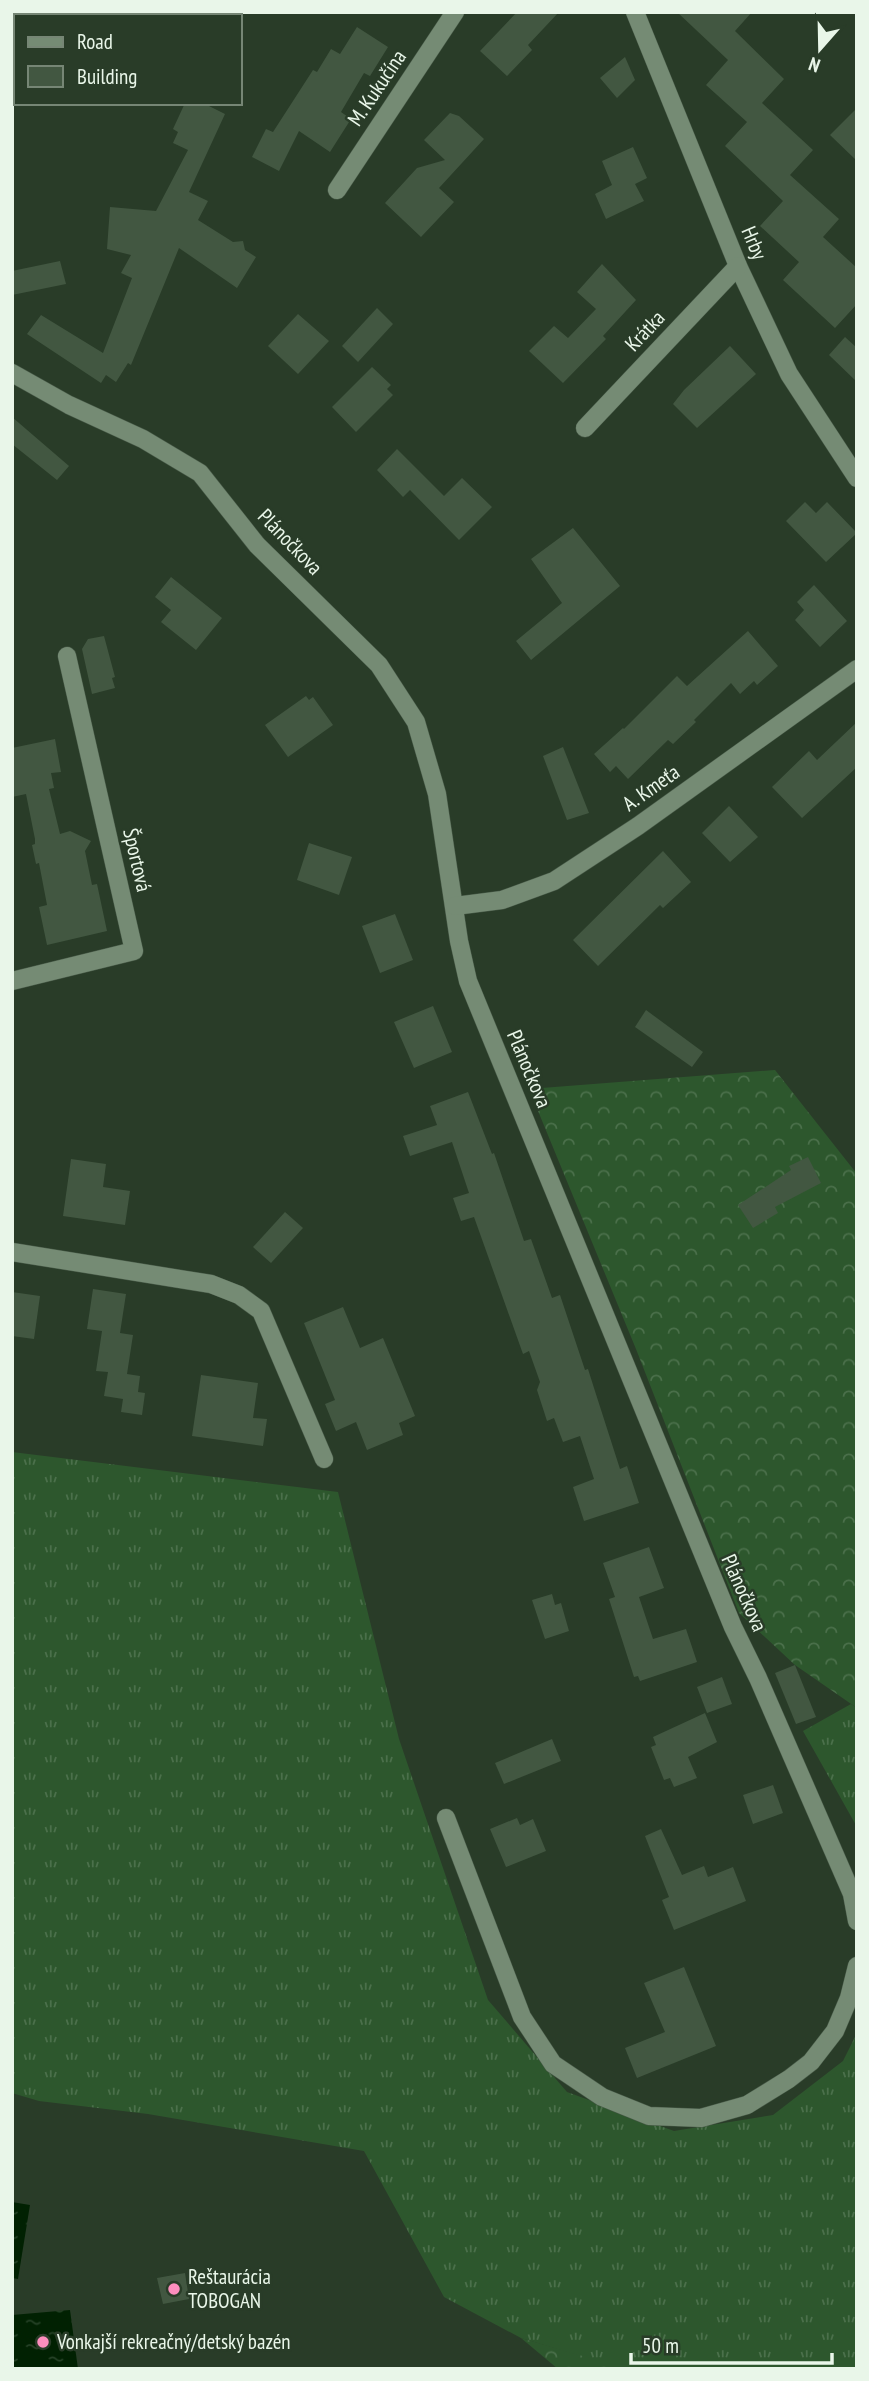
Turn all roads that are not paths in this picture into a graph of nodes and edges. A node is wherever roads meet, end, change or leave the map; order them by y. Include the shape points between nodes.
1 (455, 12) edge
2 (635, 12) edge
3 (337, 190) dead end
4 (738, 265) junction
5 (12, 373) edge
6 (585, 428) dead end
7 (857, 478) edge
8 (67, 656) dead end
9 (857, 669) edge
10 (455, 906) junction
11 (12, 981) edge
12 (12, 1252) edge
13 (324, 1459) dead end
14 (446, 1818) dead end
15 (857, 1921) edge
16 (857, 1966) edge

1 - 3 street, M. Kukučína
2 - 4 street, Hrby
4 - 6 street, Krátka
4 - 7 street, Hrby via 789,374
5 - 10 street, Plánočkova via 200,473 257,545 379,665 416,722 437,794
8 - 11 street, Športová via 134,951
9 - 10 street, A. Kmeťa via 554,881 502,900
10 - 15 street, Plánočkova via 468,981 733,1627 852,1894
12 - 13 street via 211,1284 239,1295 261,1311
14 - 16 street via 522,2017 553,2064 602,2097 649,2116 701,2118 747,2105 789,2079 811,2062 835,2031

